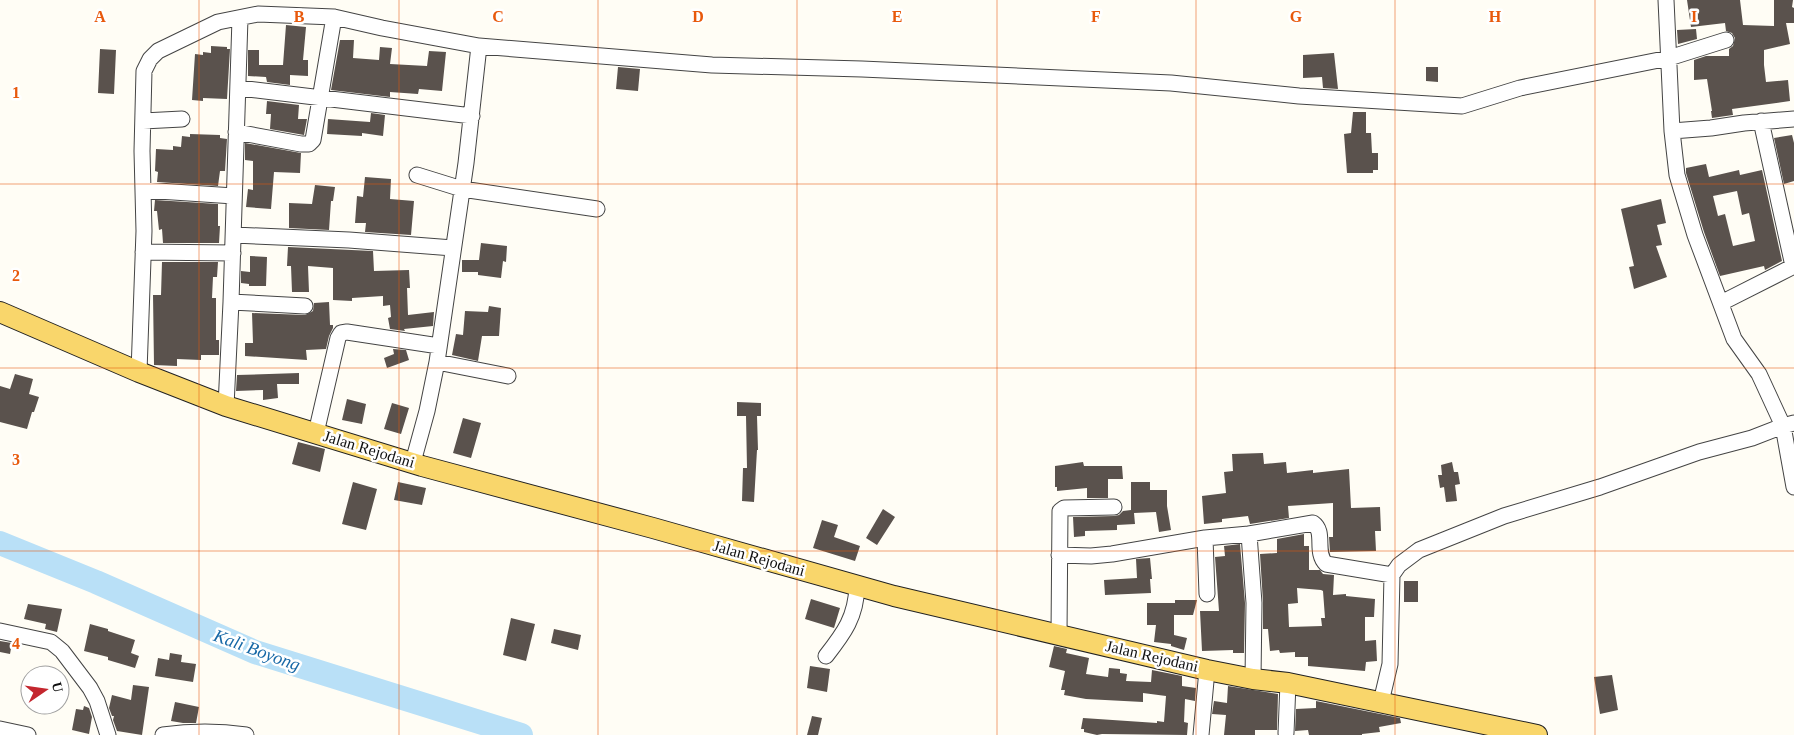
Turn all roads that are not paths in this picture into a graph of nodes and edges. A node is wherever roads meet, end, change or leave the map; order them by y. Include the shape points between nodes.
1 (1666, 0) edge
2 (334, 17) junction
3 (240, 18) junction
4 (1726, 40) dead end
5 (479, 46) junction
6 (1669, 58) junction
7 (238, 88) junction
8 (320, 98) junction
9 (472, 116) junction
10 (182, 120) dead end
11 (1794, 120) edge
12 (143, 121) junction
13 (1761, 121) junction
14 (1672, 131) junction
15 (236, 132) junction
16 (417, 175) dead end
17 (462, 189) junction
18 (143, 190) junction
19 (234, 196) junction
20 (597, 209) dead end
21 (234, 235) junction
22 (453, 248) junction
23 (143, 252) junction
24 (233, 253) junction
25 (1794, 266) edge
26 (231, 302) junction
27 (1721, 303) junction
28 (305, 306) dead end
29 (0, 312) edge
30 (439, 346) junction
31 (437, 362) junction
32 (139, 372) junction
33 (508, 376) dead end
34 (226, 406) junction
35 (1788, 425) edge
36 (316, 433) junction
37 (413, 462) junction
38 (1794, 487) edge
39 (1114, 507) dead end
40 (1249, 534) junction
41 (1205, 538) junction
42 (1059, 555) junction
43 (1392, 575) junction
44 (864, 588) junction
45 (1207, 594) dead end
46 (0, 631) edge
47 (1059, 634) junction
48 (826, 656) dead end
49 (1207, 670) junction
50 (1253, 679) junction
51 (1288, 683) junction
52 (1380, 702) junction
53 (0, 729) edge
54 (1286, 733) dead end
55 (1526, 734) edge
56 (28, 735) edge
57 (108, 735) edge
58 (163, 735) edge
59 (246, 735) edge
60 (1201, 735) edge

1 - 6 street
2 - 3 street via 258,14
2 - 5 street
2 - 8 street
3 - 7 street
3 - 12 street via 218,22 158,51 150,59 144,71
4 - 6 street
5 - 6 street via 712,65 1171,83 1298,96 1462,106 1520,88
5 - 9 street
6 - 14 street
7 - 8 street
7 - 15 street
8 - 9 street
8 - 15 street via 315,135 309,144
9 - 17 street
10 - 12 street
11 - 13 street
12 - 18 street
13 - 14 street
13 - 25 street
14 - 27 street via 1677,175
15 - 19 street
16 - 17 street
17 - 20 street
17 - 22 street
18 - 19 street
18 - 23 street
19 - 21 street
21 - 22 street
21 - 24 street
22 - 30 street
23 - 24 street
23 - 32 street
24 - 26 street
25 - 27 street
26 - 28 street
26 - 34 street
27 - 35 street via 1734,339
29 - 32 main road, Jalan Rejodani
30 - 31 street
30 - 36 street via 341,333
31 - 33 street
31 - 37 street
32 - 34 main road, Jalan Rejodani
34 - 36 main road, Jalan Rejodani
35 - 38 street
35 - 43 street via 1504,516 1419,550 1399,565
36 - 37 main road, Jalan Rejodani
37 - 44 main road, Jalan Rejodani
39 - 42 street via 1062,509
40 - 41 street
40 - 43 street via 1313,523 1318,528 1321,556 1326,564
40 - 50 street via 1254,603
41 - 42 street via 1112,554
41 - 45 street
42 - 47 street
43 - 52 street via 1390,664
44 - 47 main road, Jalan Rejodani
44 - 48 street via 848,627
46 - 57 street via 51,642 62,651 90,688
47 - 49 main road, Jalan Rejodani
49 - 50 main road, Jalan Rejodani
49 - 60 street
50 - 51 main road, Jalan Rejodani
51 - 52 main road, Jalan Rejodani
51 - 54 street
52 - 55 main road, Jalan Rejodani
53 - 56 street
58 - 59 street via 195,731

